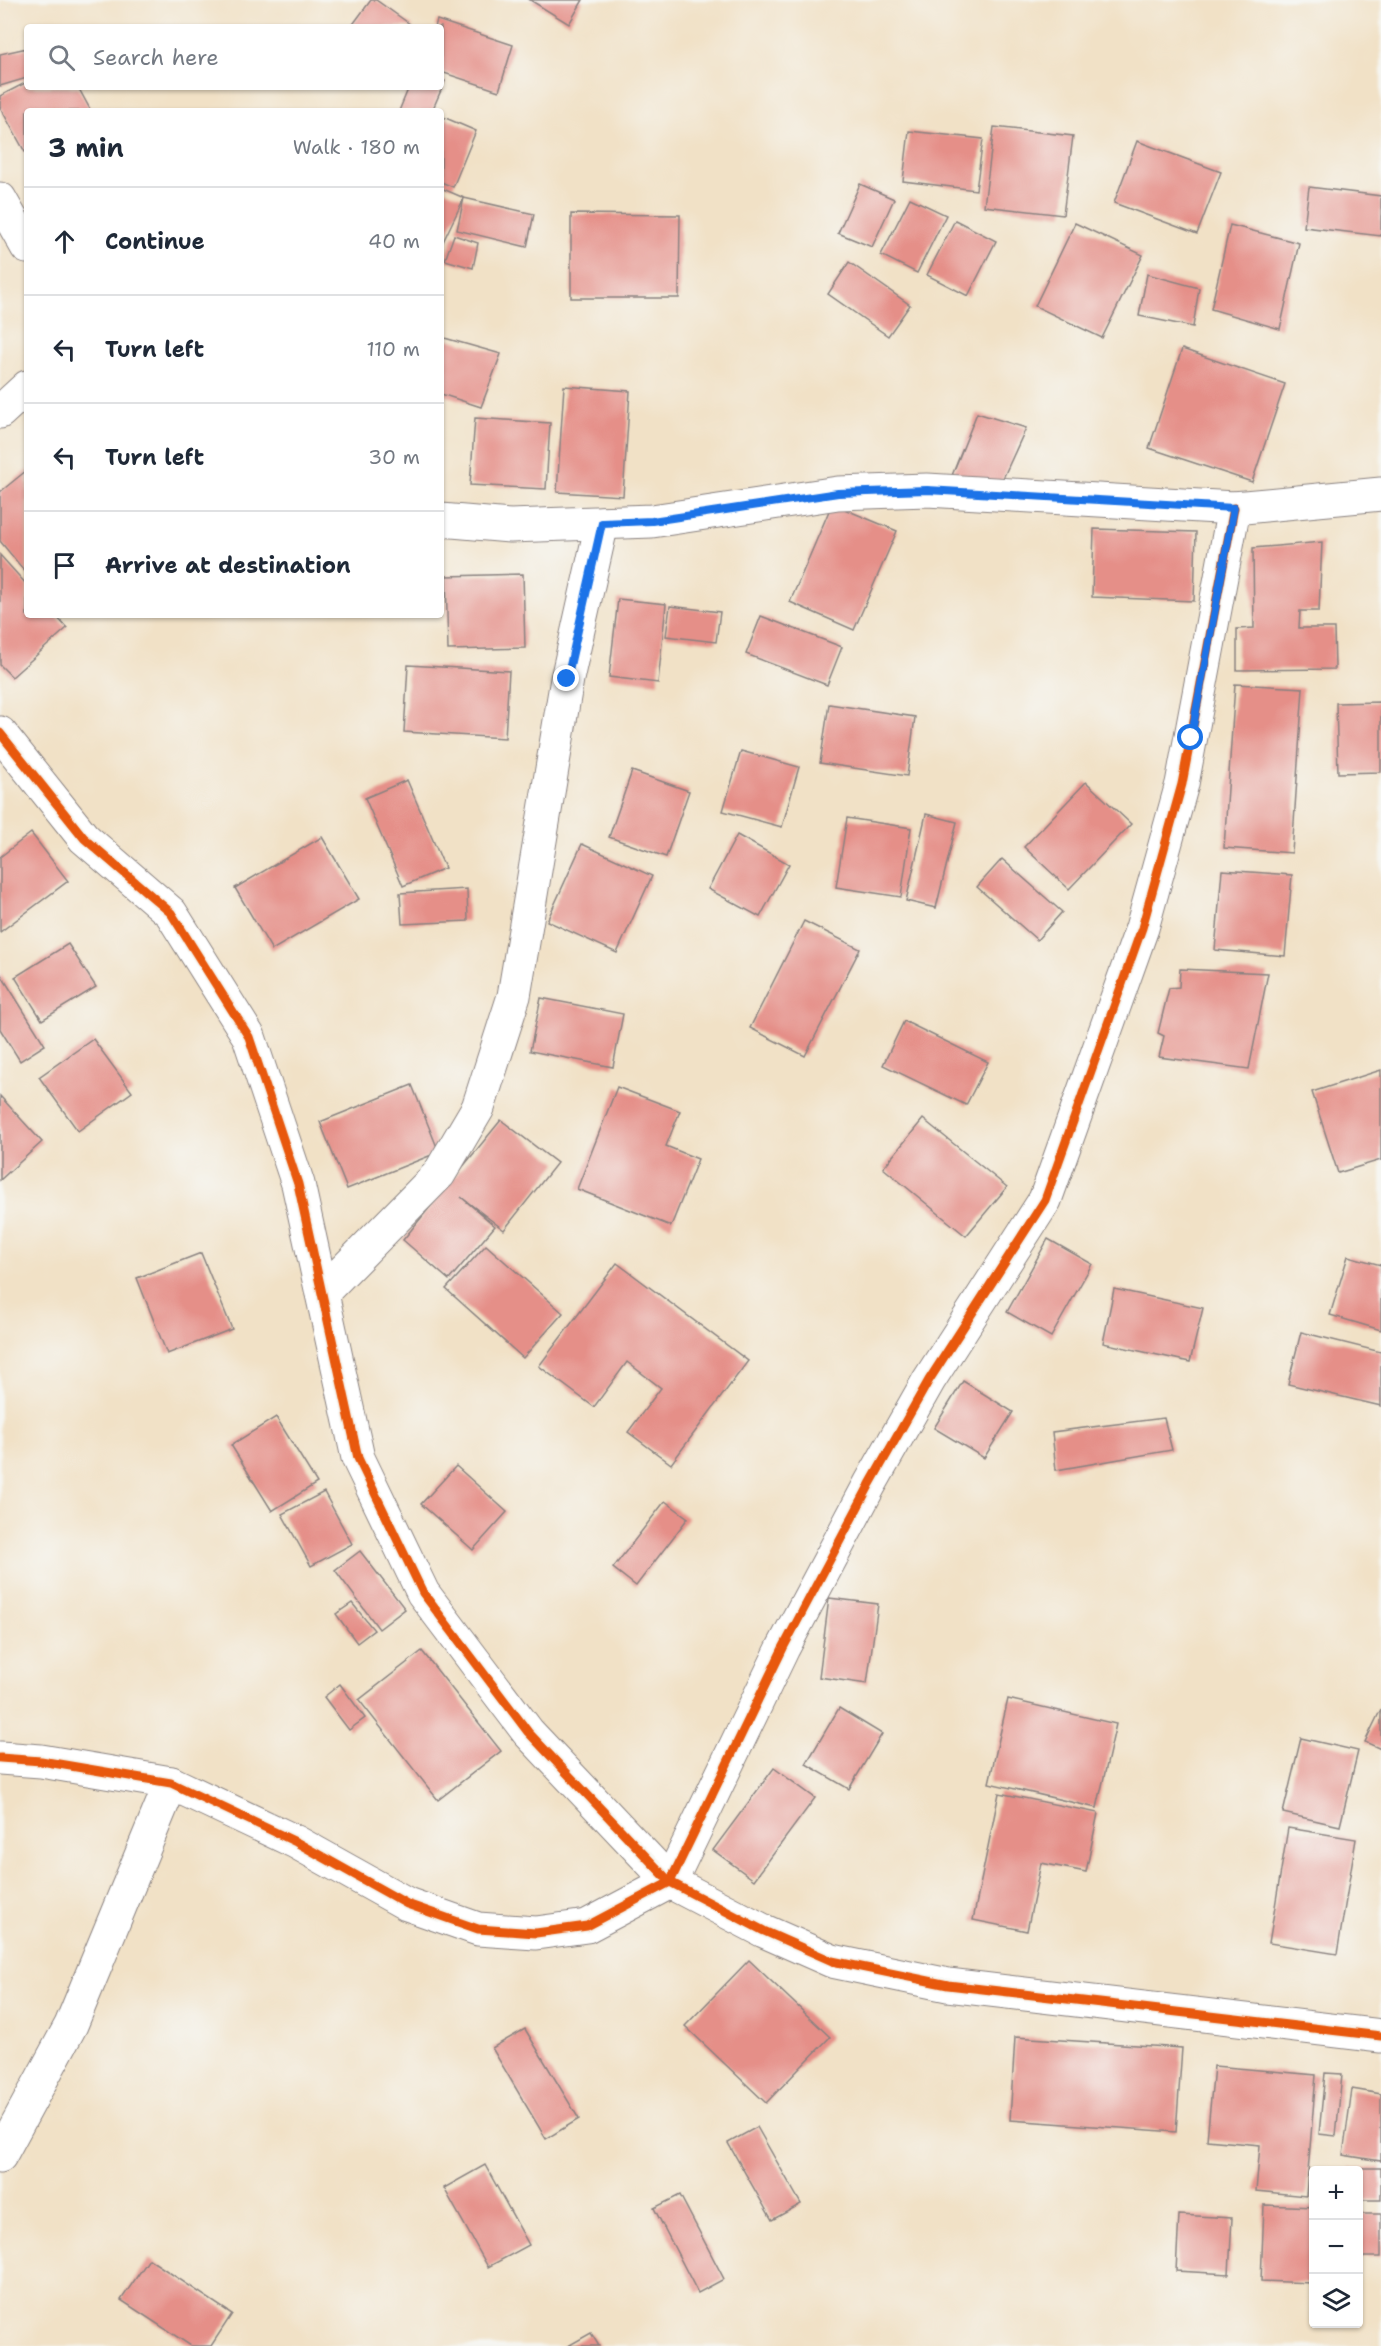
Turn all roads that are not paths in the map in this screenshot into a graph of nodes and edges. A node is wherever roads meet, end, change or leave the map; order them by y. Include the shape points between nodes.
1 (0, 199) edge
2 (24, 242) edge
3 (24, 390) edge
4 (0, 411) edge
5 (1381, 494) edge
6 (1234, 508) junction
7 (444, 520) edge
8 (602, 523) junction
9 (0, 733) edge
10 (322, 1293) junction
11 (0, 1758) edge
12 (171, 1783) junction
13 (670, 1882) junction
14 (1381, 2036) edge
15 (0, 2156) edge

1 - 2 street
3 - 4 street
5 - 6 street
6 - 8 street via 927,490 838,493 652,521
6 - 13 street via 1182,784 1142,928 1046,1200 929,1380 870,1484 783,1648
7 - 8 street via 510,526
8 - 10 street via 567,679 514,996 478,1108 439,1174
9 - 10 street via 84,838 171,913 249,1037 298,1184
10 - 13 street via 358,1458 423,1593 528,1732
11 - 12 street
12 - 13 street via 296,1842 407,1904 478,1929 536,1933 587,1926
12 - 15 street via 71,2025
13 - 14 street via 832,1961 948,1985

